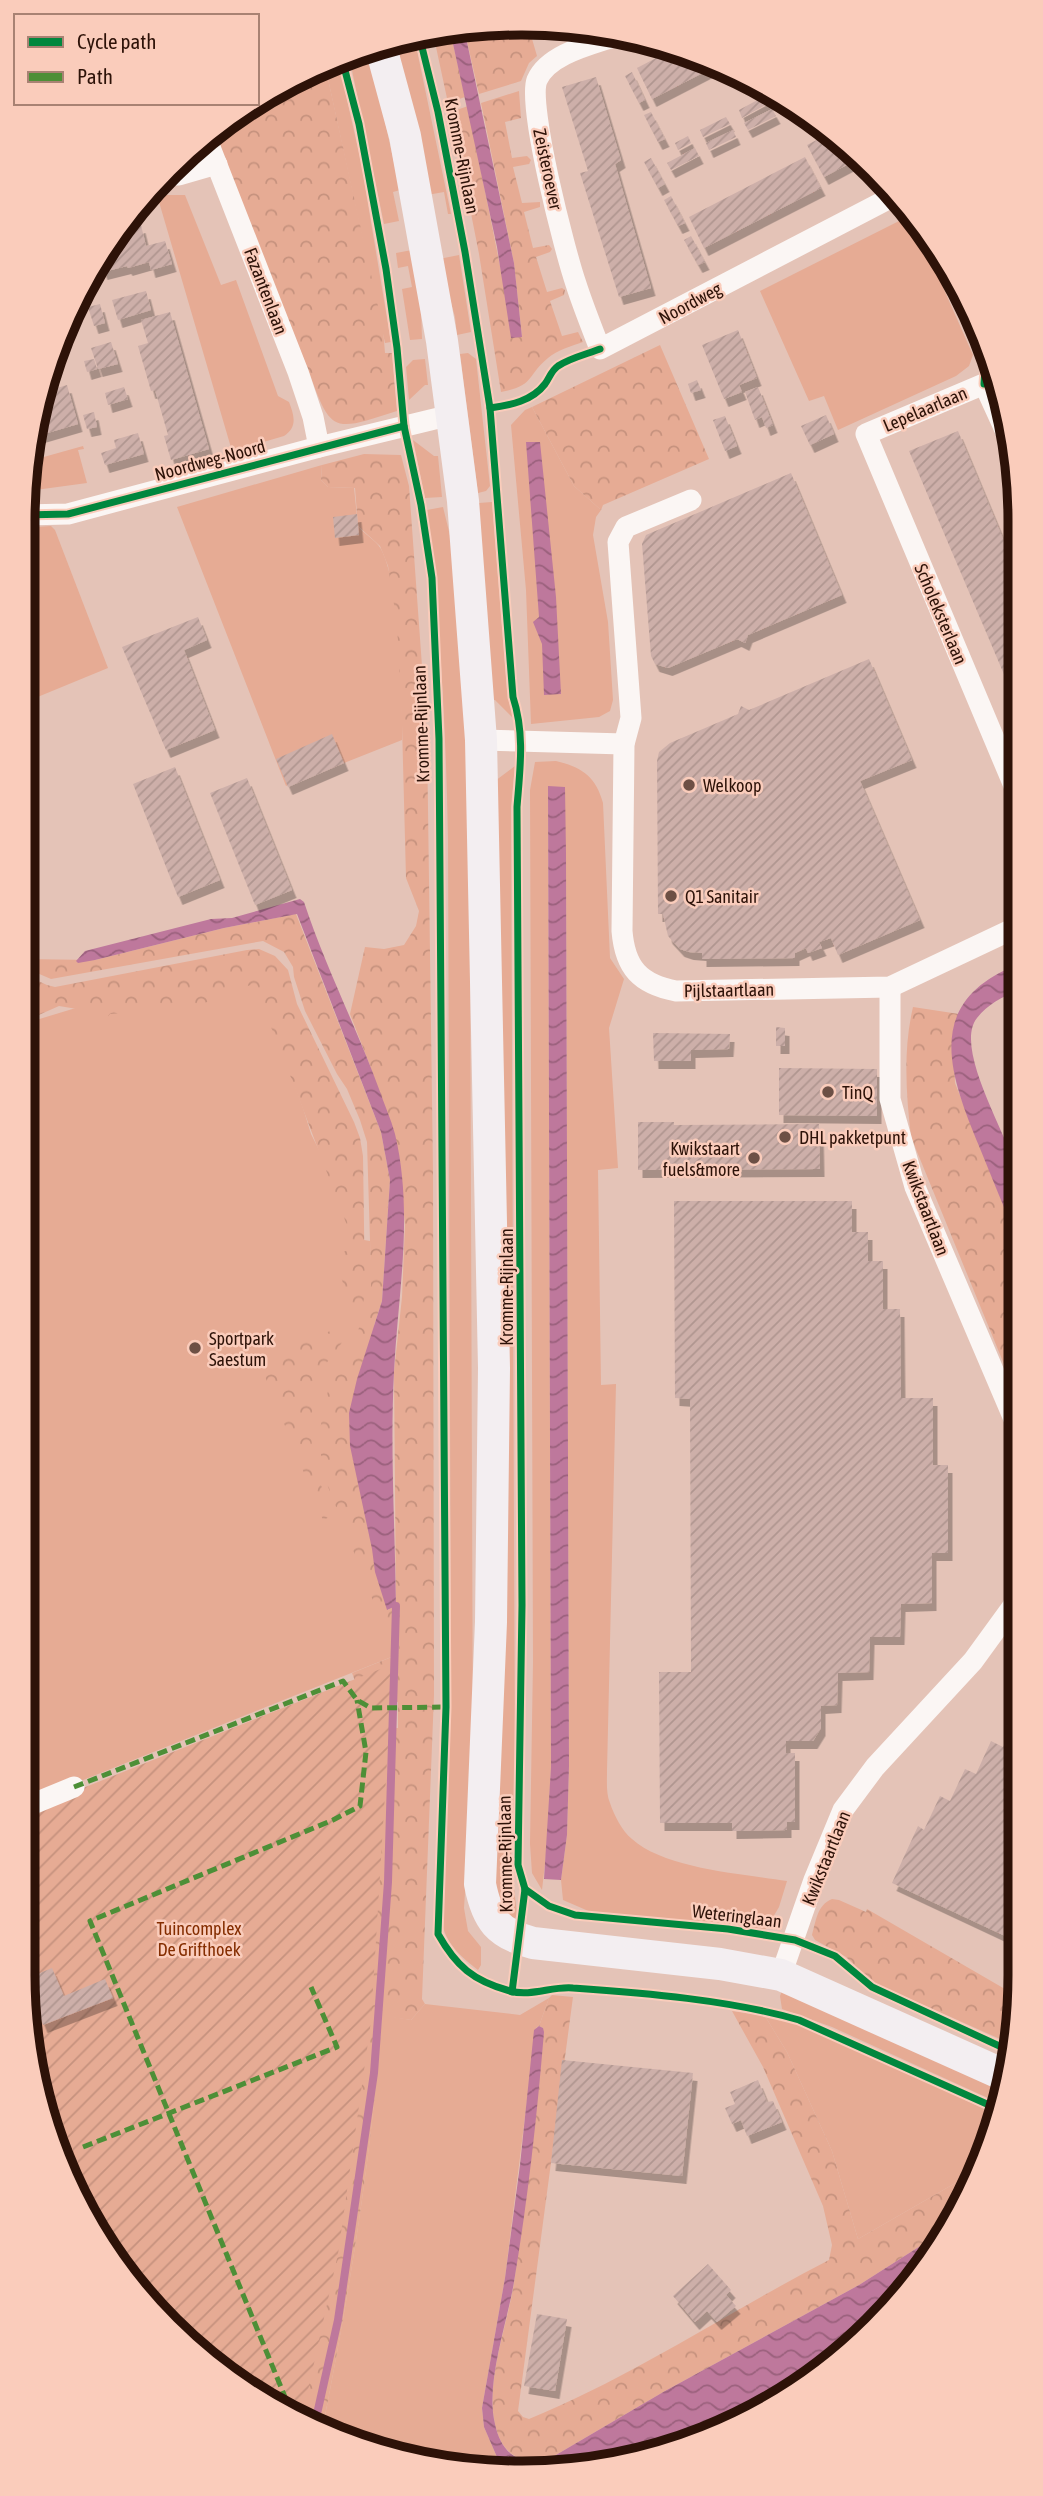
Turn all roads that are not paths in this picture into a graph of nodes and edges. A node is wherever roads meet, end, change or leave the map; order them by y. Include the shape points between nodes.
1 (601, 42) edge
2 (383, 56) edge
3 (211, 148) edge
4 (217, 164) junction
5 (179, 175) edge
6 (886, 200) edge
7 (600, 349) joint
8 (993, 404) edge
9 (451, 415) junction
10 (866, 434) joint
11 (319, 447) junction
12 (691, 500) dead end
13 (35, 515) edge
14 (481, 740) junction
15 (624, 744) junction
16 (1008, 772) edge
17 (1008, 931) edge
18 (890, 988) junction
19 (1008, 1405) edge
20 (1008, 1613) edge
21 (74, 1787) dead end
22 (35, 1803) edge
23 (781, 1975) junction
24 (998, 2072) edge

1 - 7 street, Zeisteroever via 553,60 538,79 534,97 575,283
2 - 9 street, Kromme-Rijnlaan via 405,136
3 - 4 street, Fazantenlaan
4 - 5 street
4 - 11 street, Fazantenlaan via 298,372
6 - 7 street, Noordweg
8 - 10 street, Lepelaarlaan via 984,384
9 - 11 street, Noordweg-Noord
9 - 14 street, Kromme-Rijnlaan via 463,501
10 - 16 street, Scholeksterlaan
11 - 13 street, Noordweg-Noord via 68,514
12 - 15 street, Pijlstaartlaan via 626,527 618,542 631,718
14 - 15 street
14 - 23 street, Kromme-Rijnlaan via 494,1368 491,1622 480,1884 490,1919 519,1939
15 - 18 street, Pijlstaartlaan via 622,931 628,960 644,980 676,991
17 - 18 street
18 - 19 street, Kwikstaartlaan via 890,1099 915,1187
20 - 23 street, Kwikstaartlaan via 973,1661 875,1767 843,1810
21 - 22 street
23 - 24 street

